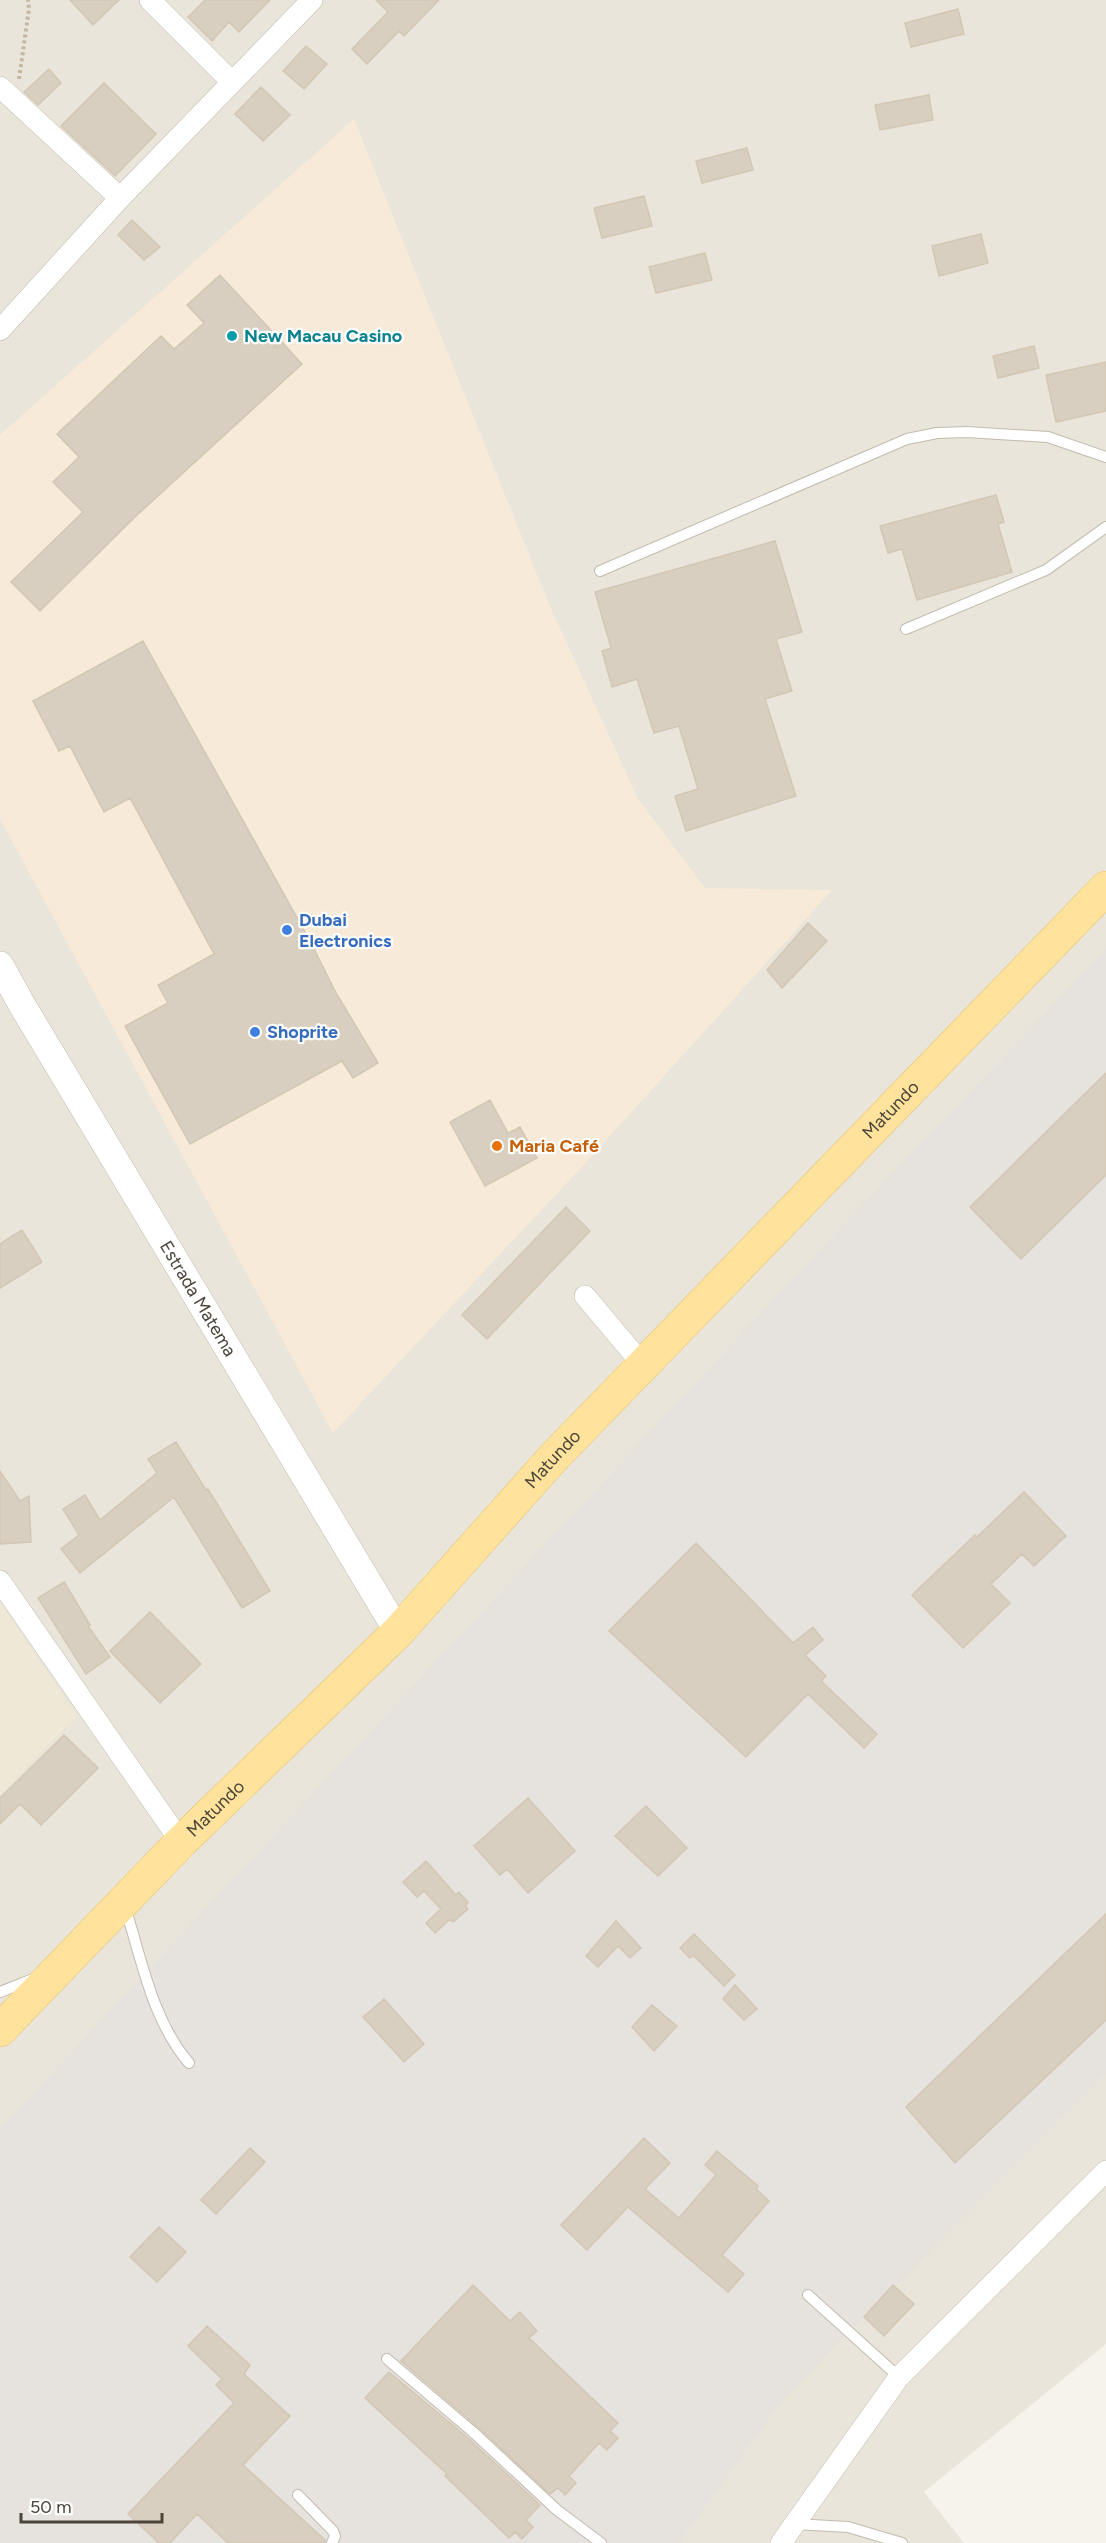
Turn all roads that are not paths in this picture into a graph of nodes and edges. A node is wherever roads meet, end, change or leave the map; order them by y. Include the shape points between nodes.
1 (150, 0) edge
2 (312, 0) edge
3 (232, 82) junction
4 (0, 87) edge
5 (120, 198) junction
6 (0, 330) edge
7 (1106, 458) edge
8 (1106, 527) edge
9 (600, 571) dead end
10 (906, 629) dead end
11 (1106, 888) edge
12 (0, 965) edge
13 (585, 1296) dead end
14 (643, 1365) junction
15 (0, 1581) edge
16 (398, 1632) junction
17 (181, 1842) junction
18 (123, 1901) junction
19 (62, 1966) junction
20 (0, 1992) edge
21 (0, 2030) edge
22 (189, 2063) dead end
23 (1106, 2171) edge
24 (808, 2295) dead end
25 (387, 2359) dead end
26 (899, 2377) junction
27 (298, 2495) dead end
28 (794, 2524) junction
29 (332, 2543) edge
30 (601, 2543) edge
31 (781, 2543) edge
32 (902, 2543) edge

1 - 3 street
2 - 3 street
3 - 5 street
4 - 5 street
5 - 6 street
7 - 9 lane via 1048,437 967,432 907,439
8 - 10 lane via 1046,570
11 - 14 main road, Matundo
12 - 16 street, Estrada Matema
13 - 14 street
14 - 16 main road, Matundo via 553,1458
15 - 17 street
16 - 17 main road, Matundo
17 - 18 main road, Matundo
18 - 19 main road, Matundo
18 - 22 lane via 161,2019 173,2044
19 - 20 lane
19 - 21 main road, Matundo
23 - 26 street
24 - 26 lane
25 - 30 lane via 557,2510
26 - 28 street
27 - 29 lane via 333,2531
28 - 31 street
28 - 32 lane via 848,2527

